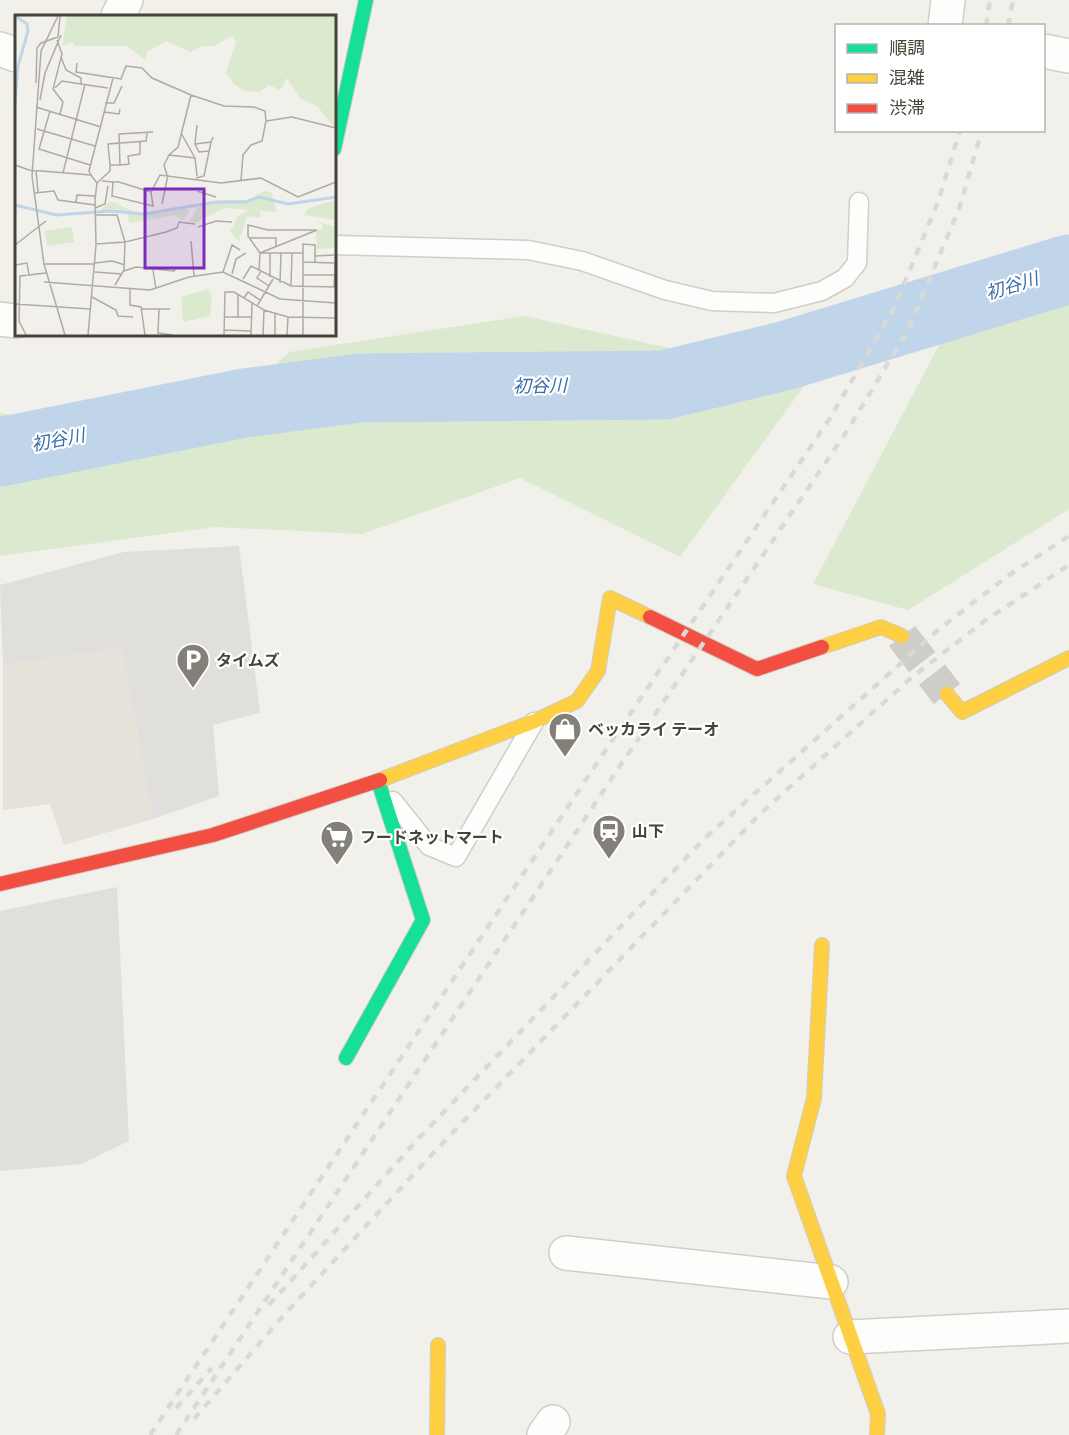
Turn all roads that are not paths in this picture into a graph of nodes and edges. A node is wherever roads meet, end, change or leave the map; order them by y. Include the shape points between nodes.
1 (126, 0) edge
2 (366, 0) edge
3 (948, 0) edge
4 (118, 15) edge
5 (945, 24) edge
6 (0, 49) edge
7 (1045, 51) edge
8 (15, 55) edge
9 (1069, 56) edge
10 (336, 140) edge
11 (860, 202) dead end
12 (336, 245) edge
13 (0, 319) edge
14 (15, 321) edge
15 (902, 636) tunnel mouth
16 (1069, 657) edge
17 (947, 694) tunnel mouth
18 (534, 721) junction
19 (378, 781) junction
20 (0, 884) edge
21 (822, 945) dead end
22 (346, 1058) dead end
23 (566, 1253) dead end
24 (831, 1282) junction
25 (1069, 1326) edge
26 (850, 1337) junction
27 (438, 1345) dead end
28 (437, 1435) edge
29 (878, 1435) edge

1 - 4 street
2 - 10 street
3 - 5 street
6 - 8 street
7 - 9 street
11 - 12 lane via 857,263 845,278 822,291 774,303 712,301 665,290 582,261 528,250
13 - 14 street
15 - 18 street via 881,627 757,669 610,598 598,671 578,701
16 - 17 street via 962,712
18 - 19 street
18 - 19 lane via 456,857 429,846
19 - 20 street via 213,835
19 - 22 street via 423,920
21 - 24 street via 814,1098 794,1176
23 - 24 street
24 - 26 street
25 - 26 street
26 - 29 street via 878,1414
27 - 28 street

